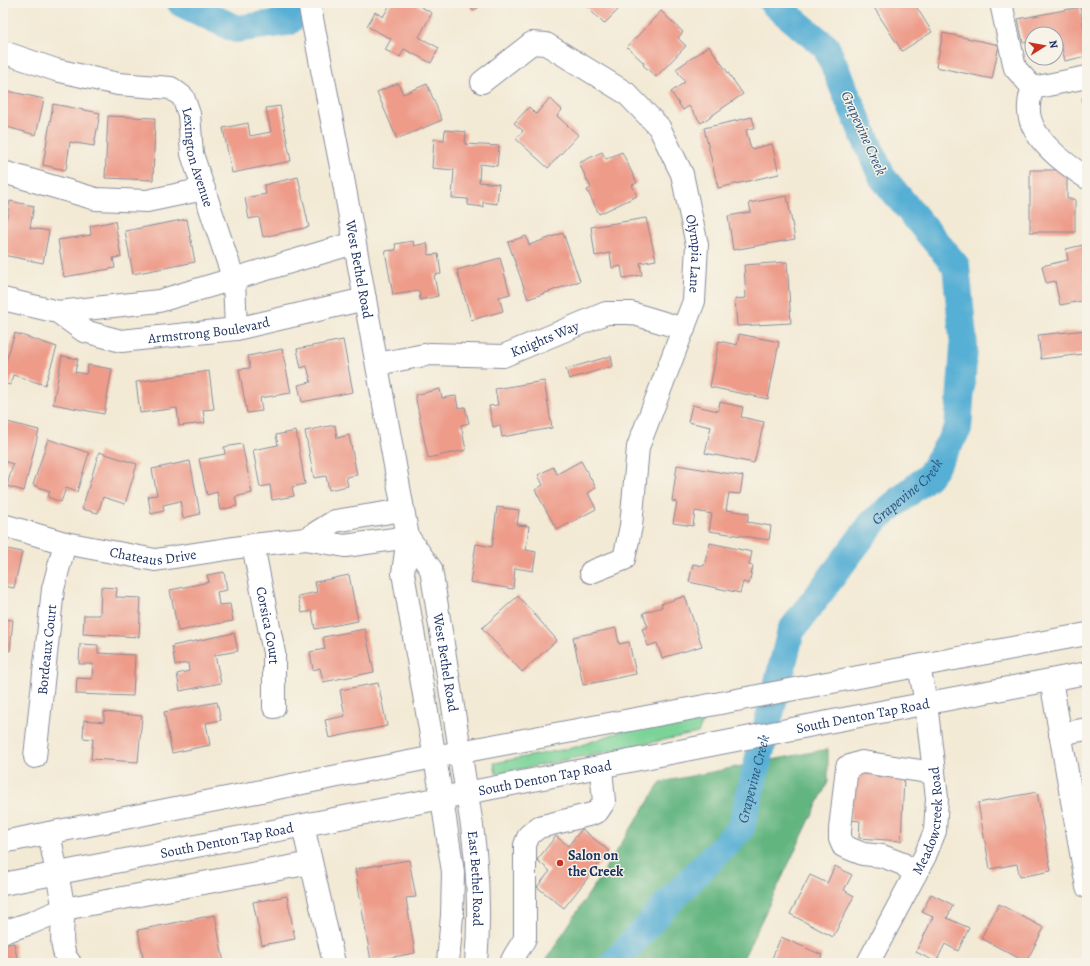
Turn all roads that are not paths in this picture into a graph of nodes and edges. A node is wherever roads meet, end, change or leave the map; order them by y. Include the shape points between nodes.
1 (309, 3) edge
2 (1001, 3) edge
3 (3, 52) edge
4 (1087, 77) edge
5 (482, 82) dead end
6 (1033, 88) junction
7 (3, 172) edge
8 (1087, 178) edge
9 (204, 189) junction
10 (354, 243) junction
11 (234, 280) junction
12 (3, 298) edge
13 (365, 299) junction
14 (58, 312) junction
15 (236, 329) junction
16 (684, 329) junction
17 (376, 364) junction
18 (403, 510) junction
19 (3, 525) edge
20 (408, 537) junction
21 (306, 539) junction
22 (65, 544) junction
23 (253, 545) junction
24 (591, 572) dead end
25 (1087, 634) edge
26 (919, 666) junction
27 (1087, 673) edge
28 (1051, 680) junction
29 (926, 704) junction
30 (274, 707) dead end
31 (1087, 729) edge
32 (1060, 734) junction
33 (460, 752) junction
34 (35, 757) dead end
35 (434, 757) junction
36 (601, 768) junction
37 (934, 773) junction
38 (467, 794) junction
39 (442, 799) junction
40 (303, 826) junction
41 (49, 833) junction
42 (3, 842) edge
43 (311, 863) junction
44 (57, 874) junction
45 (915, 874) junction
46 (3, 884) edge
47 (1087, 887) edge
48 (64, 909) junction
49 (3, 932) edge
50 (70, 963) edge
51 (334, 963) edge
52 (448, 963) edge
53 (476, 963) edge
54 (512, 963) edge
55 (868, 963) edge

1 - 10 street, West Bethel Road
2 - 6 street via 1016,68
3 - 9 street, Lexington Avenue via 56,70 118,84 171,88 183,97 189,114 192,154
4 - 6 street
5 - 16 street, Olympia Lane via 532,43 546,44 626,93 659,126 682,174 697,245 694,301
6 - 8 street via 1028,107 1033,128 1049,149
7 - 9 street via 96,199 146,201
9 - 11 street, Lexington Avenue
10 - 11 street, Armstrong Boulevard
10 - 13 street, West Bethel Road
11 - 14 street, Armstrong Boulevard via 159,301
11 - 15 street, Lexington Avenue
12 - 14 street, Armstrong Boulevard
13 - 15 street, Armstrong Boulevard
13 - 17 street, West Bethel Road
14 - 15 street, Armstrong Boulevard via 84,331 121,341
16 - 17 street, Knights Way via 631,313 606,313 502,356 430,354
16 - 24 street, Olympia Lane via 638,447 631,526 624,560
17 - 18 street, West Bethel Road
18 - 20 street, West Bethel Road
18 - 21 street, Chateaus Drive via 335,521
19 - 22 street, Chateaus Drive
20 - 21 street, Chateaus Drive via 345,546
20 - 33 street, West Bethel Road via 431,569
20 - 35 street, West Bethel Road via 403,573
21 - 23 street, Chateaus Drive
22 - 23 street, Chateaus Drive via 155,560
22 - 34 street, Bordeaux Court via 54,589
23 - 30 street, Corsica Court via 274,653
25 - 26 street
26 - 29 street, Meadowcreek Road
26 - 33 street
27 - 28 street, South Denton Tap Road
28 - 29 street, South Denton Tap Road
28 - 32 street
29 - 36 street, South Denton Tap Road
29 - 37 street, Meadowcreek Road
31 - 32 street
32 - 47 street
33 - 35 street
33 - 38 street, West Bethel Road
35 - 39 street, West Bethel Road
35 - 41 street
36 - 38 street, South Denton Tap Road
36 - 54 street via 604,802 598,811 540,827 529,835 525,845 525,938
37 - 45 street, Meadowcreek Road via 937,798 935,831
37 - 45 street via 862,762 848,767 840,839 843,846 903,864
38 - 39 street, South Denton Tap Road
38 - 53 street, East Bethel Road via 476,859
39 - 40 street, South Denton Tap Road
39 - 52 street, East Bethel Road via 453,872
40 - 43 street
40 - 44 street, South Denton Tap Road
41 - 42 street
41 - 44 street
43 - 48 street
43 - 51 street
44 - 46 street, South Denton Tap Road
44 - 48 street
45 - 55 street, Meadowcreek Road
48 - 49 street
48 - 50 street via 62,941 66,959

